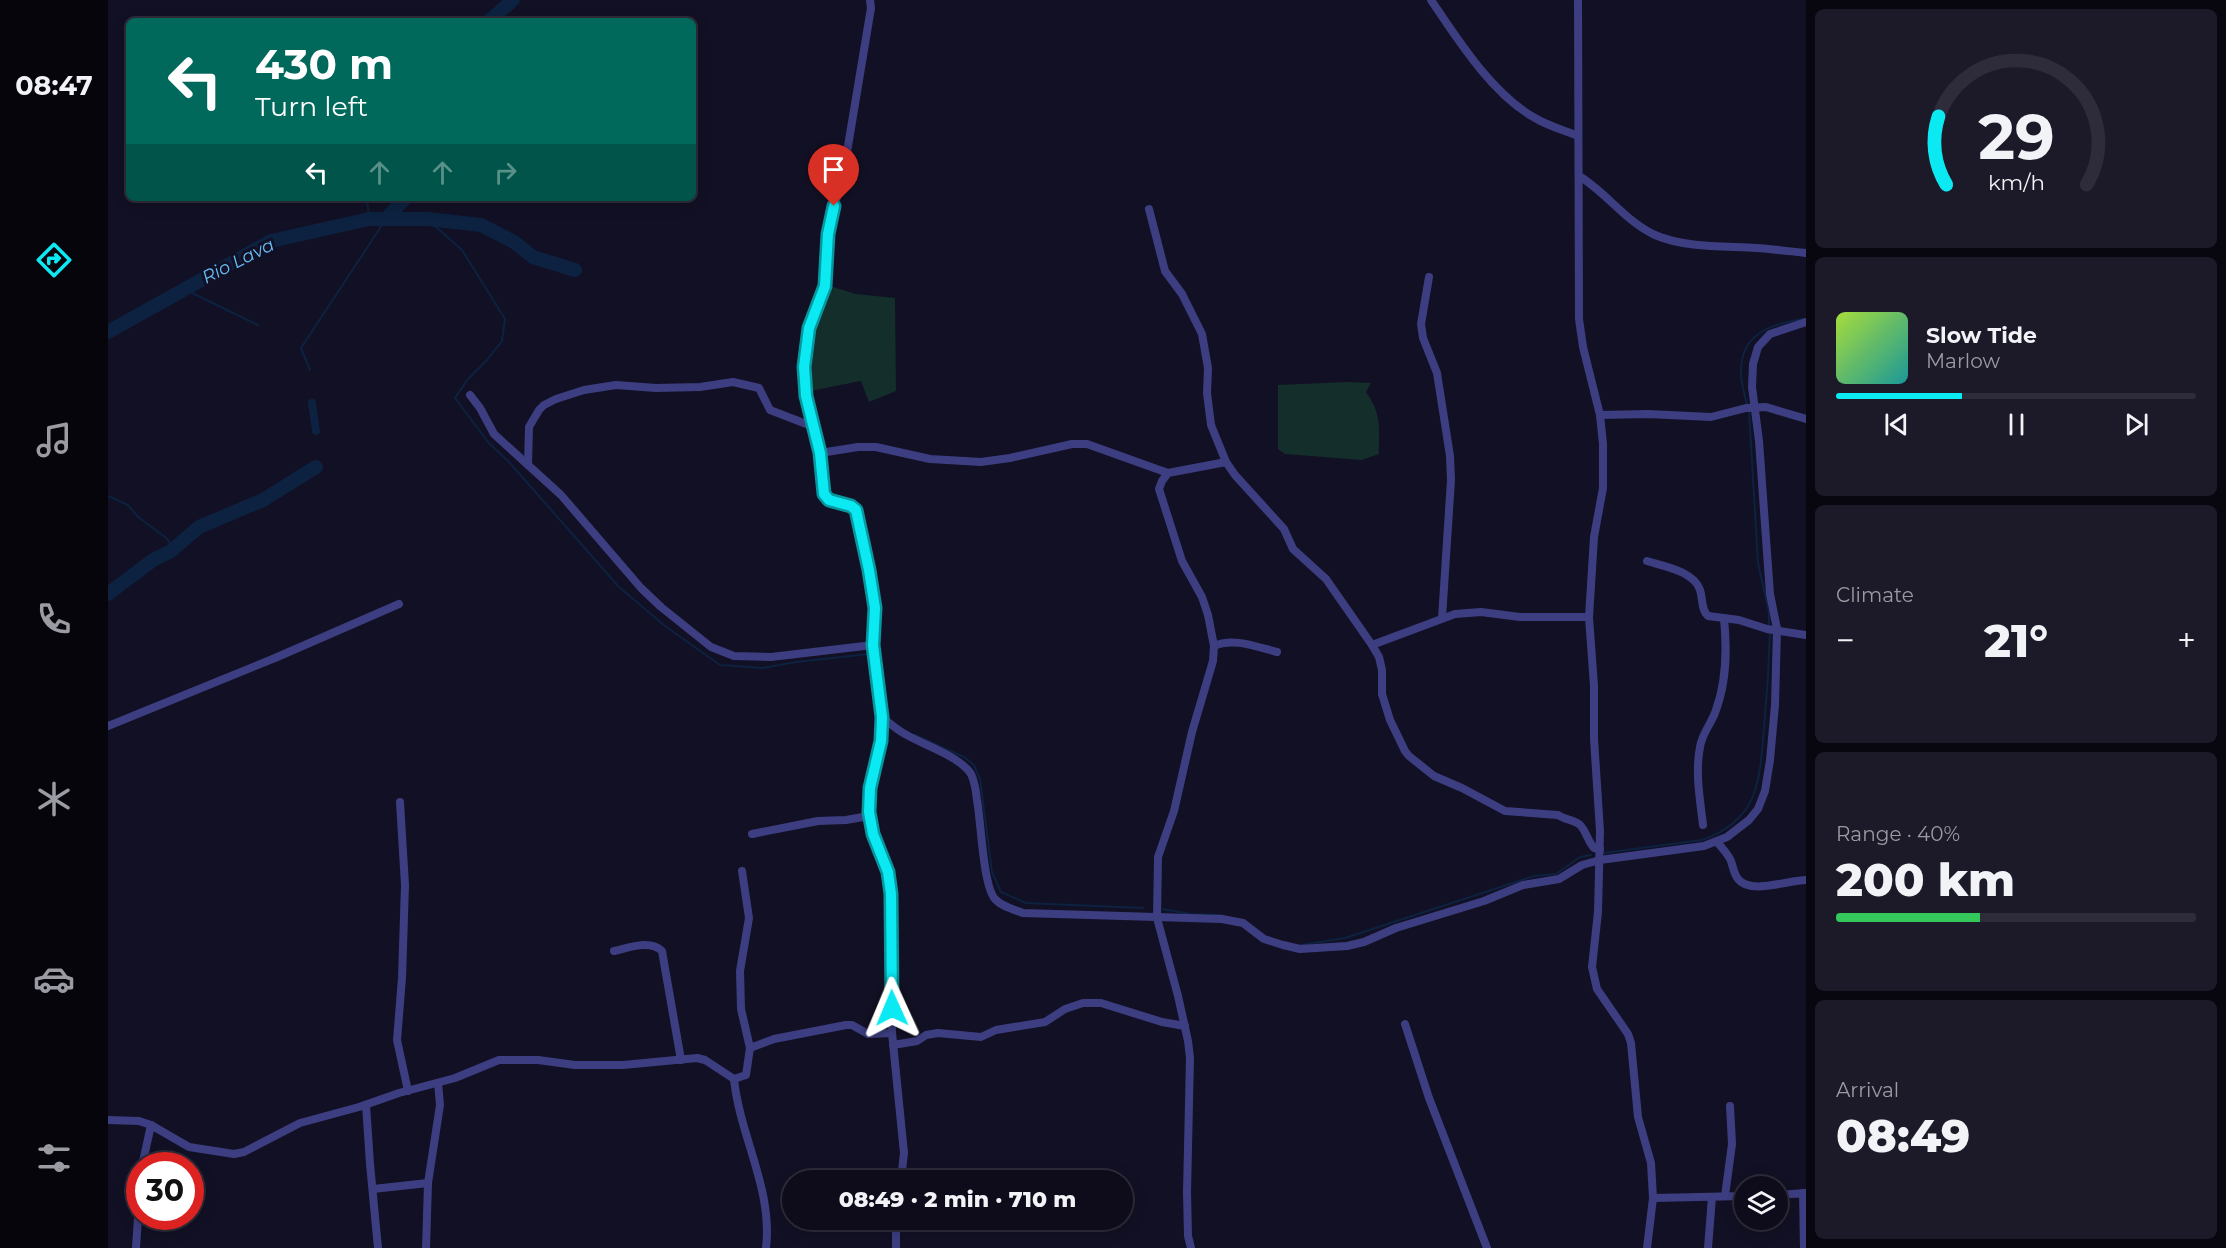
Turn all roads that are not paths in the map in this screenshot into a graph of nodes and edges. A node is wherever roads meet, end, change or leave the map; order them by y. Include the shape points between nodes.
1 (870, 0) edge
2 (1431, 0) edge
3 (1578, 0) edge
4 (1578, 136) junction
5 (1579, 176) junction
6 (1149, 209) dead end
7 (1806, 253) edge
8 (1429, 277) dead end
9 (1806, 322) edge
10 (470, 395) dead end
11 (1750, 408) junction
12 (1600, 415) junction
13 (1806, 419) edge
14 (814, 427) junction
15 (820, 453) junction
16 (1226, 462) junction
17 (528, 465) junction
18 (1168, 473) junction
19 (1647, 561) dead end
20 (399, 604) dead end
21 (1589, 616) junction
22 (1442, 618) junction
23 (1724, 618) junction
24 (1772, 629) junction
25 (1806, 635) edge
26 (873, 645) junction
27 (1372, 645) junction
28 (1214, 646) junction
29 (1277, 652) dead end
30 (882, 717) junction
31 (108, 726) edge
32 (400, 802) dead end
33 (869, 816) junction
34 (1703, 825) dead end
35 (752, 834) dead end
36 (1718, 842) junction
37 (1600, 849) junction
38 (1600, 860) junction
39 (742, 872) dead end
40 (1806, 880) edge
41 (1157, 918) junction
42 (614, 951) dead end
43 (1405, 1024) dead end
44 (1185, 1026) junction
45 (892, 1034) junction
46 (893, 1045) junction
47 (750, 1048) junction
48 (681, 1060) junction
49 (734, 1079) junction
50 (438, 1083) junction
51 (408, 1091) junction
52 (366, 1105) junction
53 (1730, 1106) dead end
54 (108, 1120) edge
55 (150, 1125) junction
56 (145, 1152) edge
57 (902, 1170) edge
58 (428, 1183) junction
59 (373, 1189) junction
60 (1804, 1193) edge
61 (1788, 1194) edge
62 (1725, 1196) junction
63 (1734, 1196) edge
64 (1653, 1197) junction
65 (1712, 1197) junction
66 (137, 1230) edge
67 (896, 1230) edge
68 (136, 1248) edge
69 (378, 1248) edge
70 (426, 1248) edge
71 (766, 1248) edge
72 (896, 1248) edge
73 (1191, 1248) edge
74 (1487, 1248) edge
75 (1647, 1248) edge
76 (1708, 1248) edge
77 (1804, 1248) edge

1 - 14 street via 845,164 828,234 825,286 809,328 804,367
2 - 4 street via 1461,44 1503,93 1535,119
3 - 4 street
4 - 5 street
5 - 7 street via 1655,235 1697,245
5 - 12 street via 1579,319
6 - 16 street via 1165,271 1182,294 1202,334 1211,425
8 - 22 street via 1421,324 1437,373 1451,480
9 - 11 street via 1770,334 1758,347
10 - 17 street via 494,434
11 - 12 street via 1711,417
11 - 13 street via 1766,407
11 - 24 street
12 - 21 street via 1603,488 1594,537
14 - 15 street
14 - 17 street via 770,410 755,386 733,382 700,387 602,386 556,399 538,410 529,428
15 - 18 street via 876,447 930,459 981,462 1086,444
15 - 26 street via 826,498 856,510 875,608
16 - 18 street
16 - 27 street via 1284,529 1293,549 1326,579
17 - 26 street via 561,495 640,588 716,650 734,656 771,657
18 - 28 street via 1159,489 1182,561 1202,597
19 - 23 street via 1686,575 1700,588 1705,614
20 - 31 street
21 - 22 street via 1520,617 1481,612
21 - 37 street
22 - 27 street
23 - 24 street
23 - 34 street via 1726,664 1722,687 1702,735 1697,765
24 - 25 street
24 - 36 street via 1775,705 1765,791 1749,820
26 - 30 street
27 - 37 street via 1382,670 1382,694 1390,720 1405,751 1423,769 1504,811 1558,815 1575,822 1594,848
28 - 29 street via 1221,642 1241,643
28 - 41 street via 1174,811 1158,857
30 - 33 street
30 - 41 street via 970,772 982,828 986,877 996,901 1023,913
32 - 51 street via 405,885 397,1040
33 - 35 street
33 - 45 street via 888,872 891,894
36 - 38 street
36 - 40 street via 1730,859 1736,878 1747,885
37 - 38 street
38 - 41 street via 1581,865 1559,879 1523,885 1347,946 1300,949 1264,939 1243,923
38 - 64 street via 1594,980 1628,1034 1638,1117 1651,1162
39 - 47 street via 749,918 740,971 741,1008
41 - 44 street
42 - 48 street via 649,945 662,951
43 - 74 street
44 - 46 street via 1101,1003 1083,1003 1045,1022 996,1030 981,1037 938,1033
44 - 73 street via 1190,1058 1187,1192
45 - 46 street
45 - 47 street via 868,1034 846,1025 774,1038
46 - 57 street via 904,1153
47 - 49 street via 746,1075
48 - 49 street via 705,1060
48 - 50 street via 623,1065 499,1060
49 - 71 street via 741,1120 762,1188
50 - 51 street
50 - 58 street via 440,1105
51 - 52 street
52 - 55 street via 300,1123 234,1154 189,1147
52 - 59 street
53 - 62 street via 1732,1144
54 - 55 street
55 - 56 street
58 - 59 street
58 - 70 street
59 - 69 street
60 - 61 street
60 - 77 street
62 - 63 street
62 - 65 street
64 - 65 street
64 - 75 street
65 - 76 street
66 - 68 street
67 - 72 street

